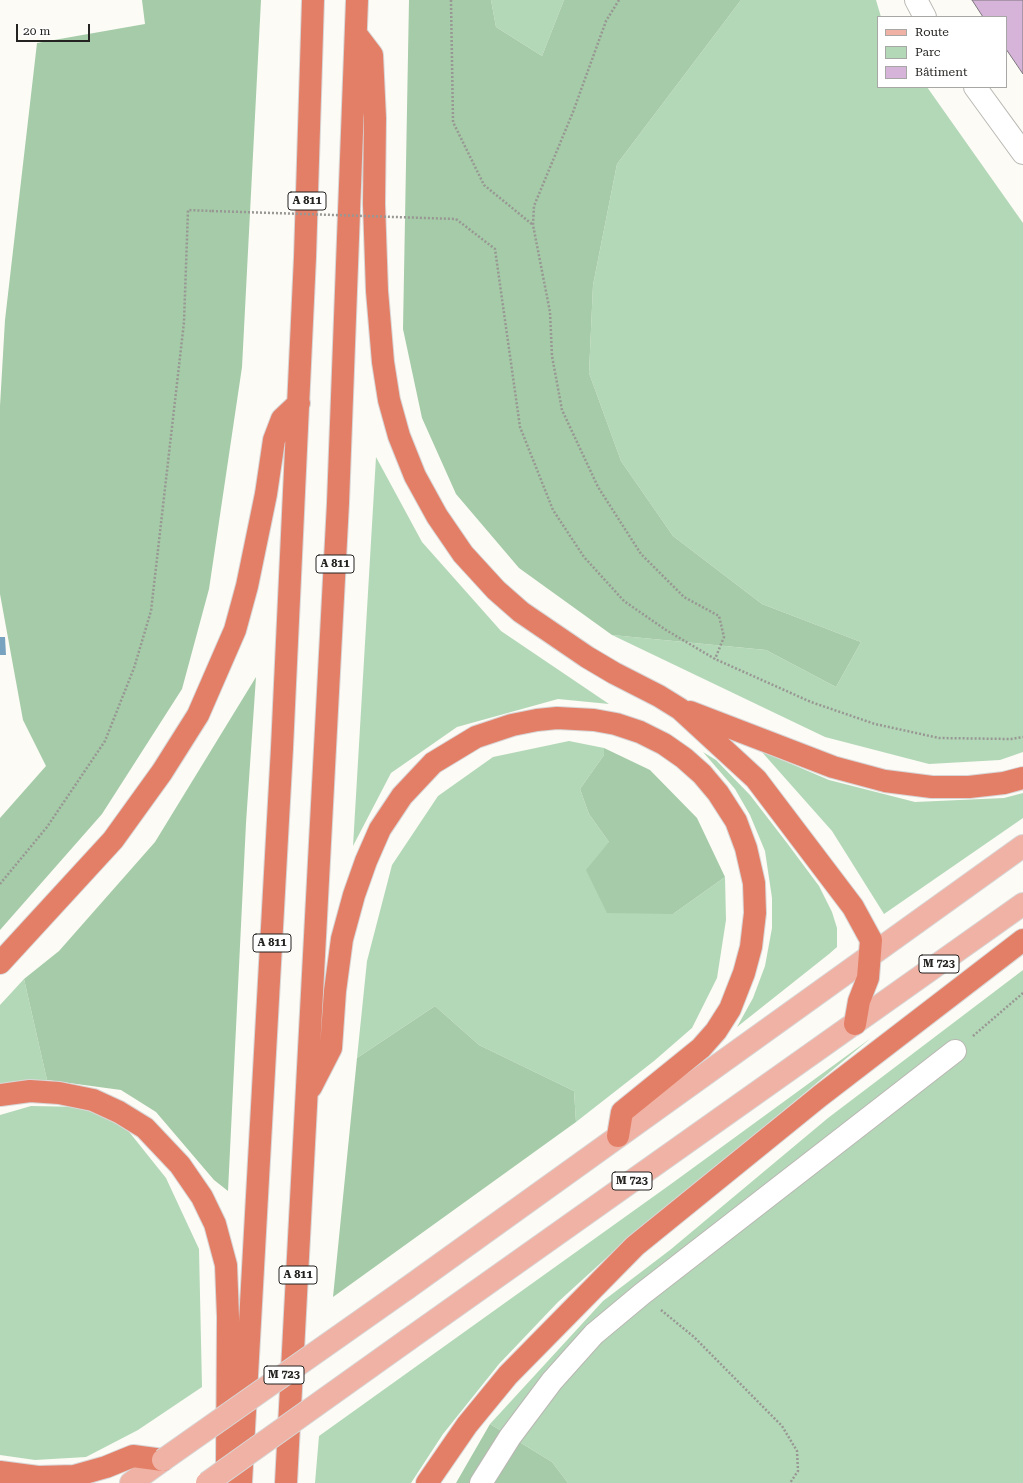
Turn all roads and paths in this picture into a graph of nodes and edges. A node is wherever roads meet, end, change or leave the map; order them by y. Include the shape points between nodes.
1 (313, 0) edge
2 (357, 0) edge
3 (451, 0) edge
4 (618, 0) edge
5 (916, 0) edge
6 (924, 16) edge
7 (356, 34) junction
8 (976, 88) edge
9 (1023, 153) edge
10 (533, 225) junction
11 (299, 403) junction
12 (715, 658) junction
13 (680, 709) junction
14 (1023, 737) edge
15 (1023, 778) edge
16 (1023, 846) edge
17 (0, 884) edge
18 (1023, 904) edge
19 (1023, 940) edge
20 (870, 956) junction
21 (0, 963) edge
22 (1023, 993) edge
23 (855, 1024) junction
24 (955, 1051) joint
25 (308, 1093) junction
26 (0, 1095) edge
27 (618, 1136) junction
28 (642, 1294) junction
29 (163, 1460) junction
30 (0, 1472) edge
31 (131, 1483) edge
32 (207, 1483) edge
33 (237, 1483) edge
34 (242, 1483) edge
35 (286, 1483) edge
36 (427, 1483) edge
37 (481, 1483) edge
38 (790, 1483) edge

1 - 11 highway, A 811
2 - 7 highway, A 811
3 - 10 path via 453,122 484,185
4 - 10 path via 606,21 573,112 534,206
5 - 6 street
7 - 13 highway via 372,56 377,291 383,362 389,400 399,436 415,476 437,516 463,554 496,590 521,612 587,657
7 - 25 highway, A 811 via 338,503
8 - 9 street
10 - 12 path via 550,312 552,356 562,410 598,487 641,554 684,597 719,616 724,637
11 - 21 highway via 282,419 274,440 248,586 234,630 198,716 113,840
11 - 34 highway, A 811
12 - 14 path via 811,702 875,724 939,738
12 - 17 path, bridge via 666,630 624,601 584,557 553,510 520,427 495,250 456,219 188,210 184,322 150,612 134,668 105,742 47,827
13 - 15 highway via 833,768 885,781 932,787 970,787
13 - 20 highway via 756,779 853,907 871,940
16 - 20 main road, M 723
18 - 23 main road, M 723
19 - 36 highway via 820,1096 635,1246 508,1376 467,1425
20 - 23 highway via 868,978 859,1001
20 - 27 main road, M 723
22 - 24 path
23 - 32 main road, M 723, bridge
24 - 28 street
25 - 27 highway via 331,1048 342,939 354,895 380,829 402,796 433,763 464,743 491,731 557,718 594,720 640,732 664,744 702,774 736,821 746,848 754,883 755,913 751,947 730,1009 701,1048 622,1112
25 - 35 highway, A 811
26 - 33 highway via 30,1091 59,1093 93,1100 119,1112 145,1128 180,1165 202,1197 215,1224 226,1265 227,1464
27 - 29 main road, M 723, bridge
28 - 37 street via 594,1334 552,1381 510,1437
28 - 38 path via 694,1337 782,1426 797,1451 798,1471
29 - 30 highway via 132,1456 74,1476 38,1477
29 - 31 main road, M 723

